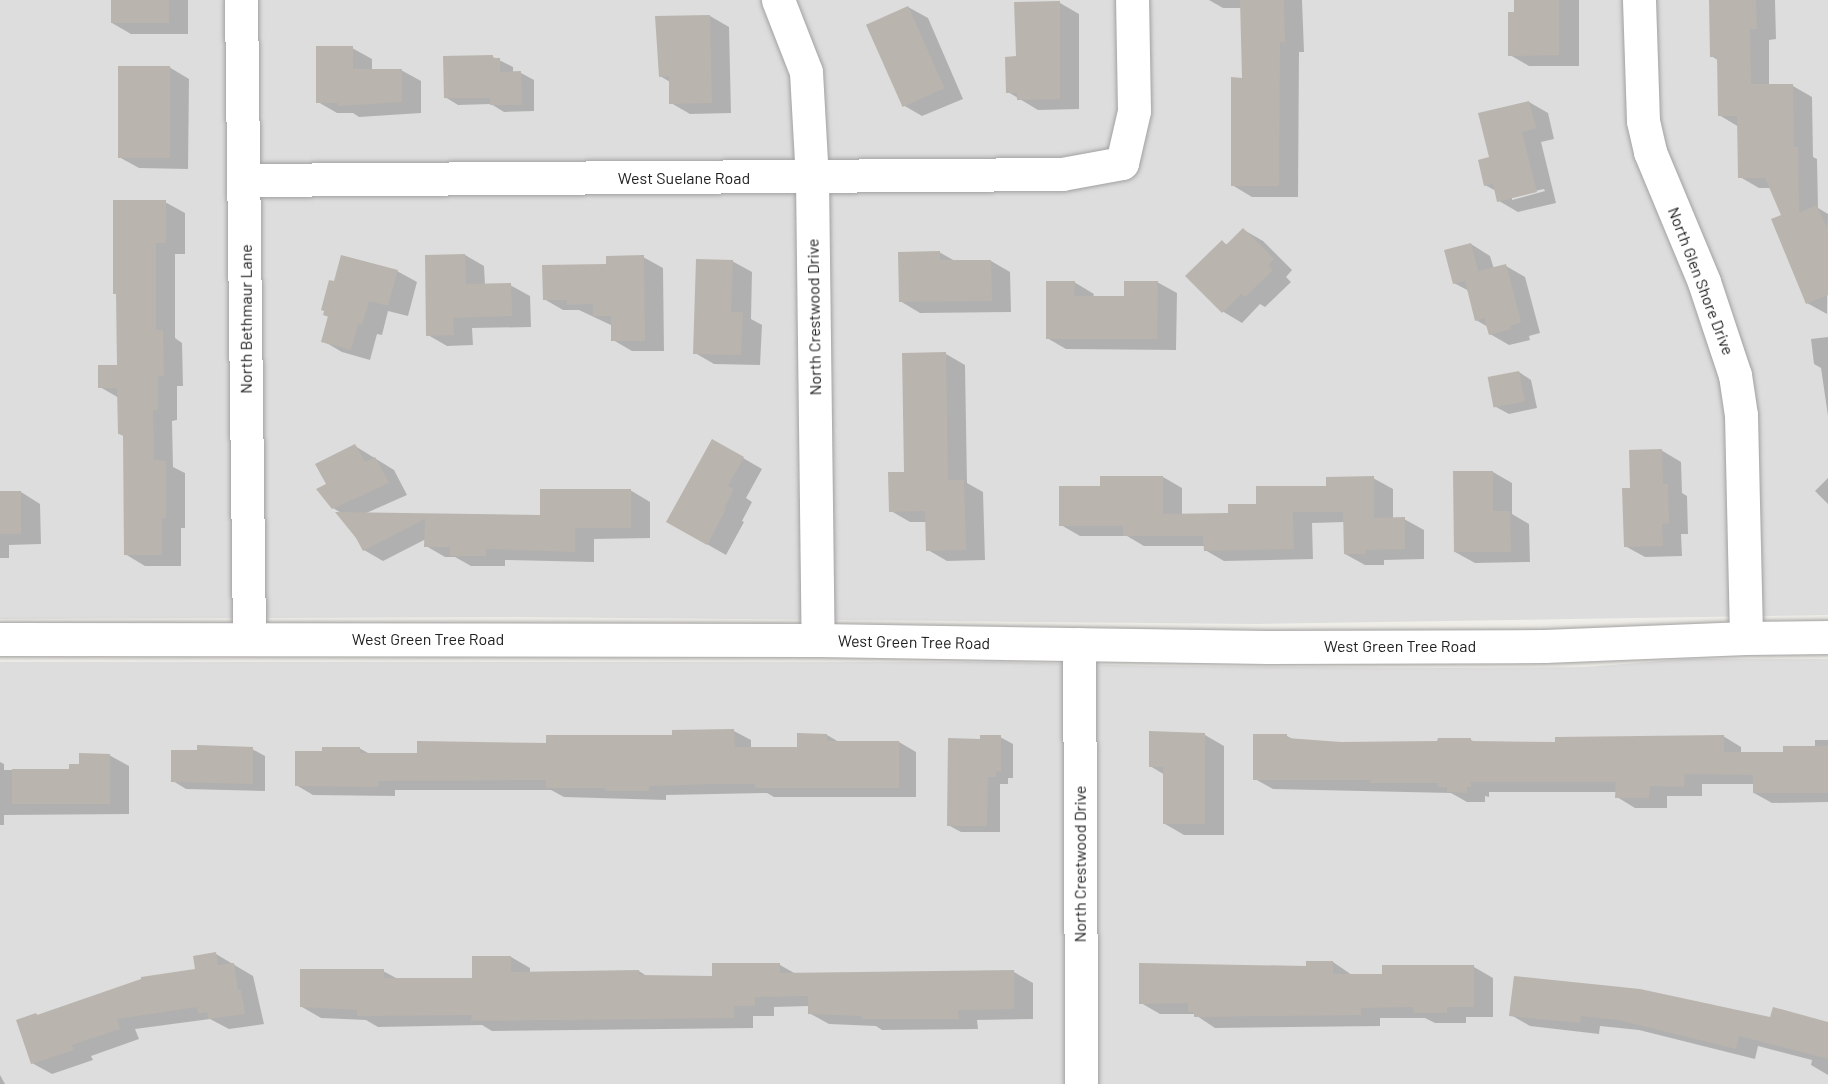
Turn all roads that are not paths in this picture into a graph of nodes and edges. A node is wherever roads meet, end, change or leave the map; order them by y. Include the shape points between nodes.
1 (241, 0) edge
2 (778, 0) edge
3 (1132, 0) edge
4 (1639, 0) edge
5 (812, 178) junction
6 (245, 180) junction
7 (1746, 638) junction
8 (1828, 638) edge
9 (0, 639) edge
10 (249, 639) junction
11 (818, 640) junction
12 (1079, 644) junction
13 (1081, 1084) edge

1 - 6 street, North Bethmaur Lane
2 - 5 street, North Crestwood Drive via 806,72
3 - 5 street, West Suelane Road via 1134,111 1122,163 1062,174
4 - 7 street, North Glen Shore Drive via 1643,121 1650,152 1704,282 1735,375 1741,415
5 - 6 street, West Suelane Road
5 - 11 street, North Crestwood Drive
6 - 10 street, North Bethmaur Lane
7 - 8 street, West Green Tree Road
7 - 12 street, West Green Tree Road via 1533,646
9 - 10 street, West Green Tree Road
10 - 11 street, West Green Tree Road
11 - 12 street, West Green Tree Road
12 - 13 street, North Crestwood Drive

